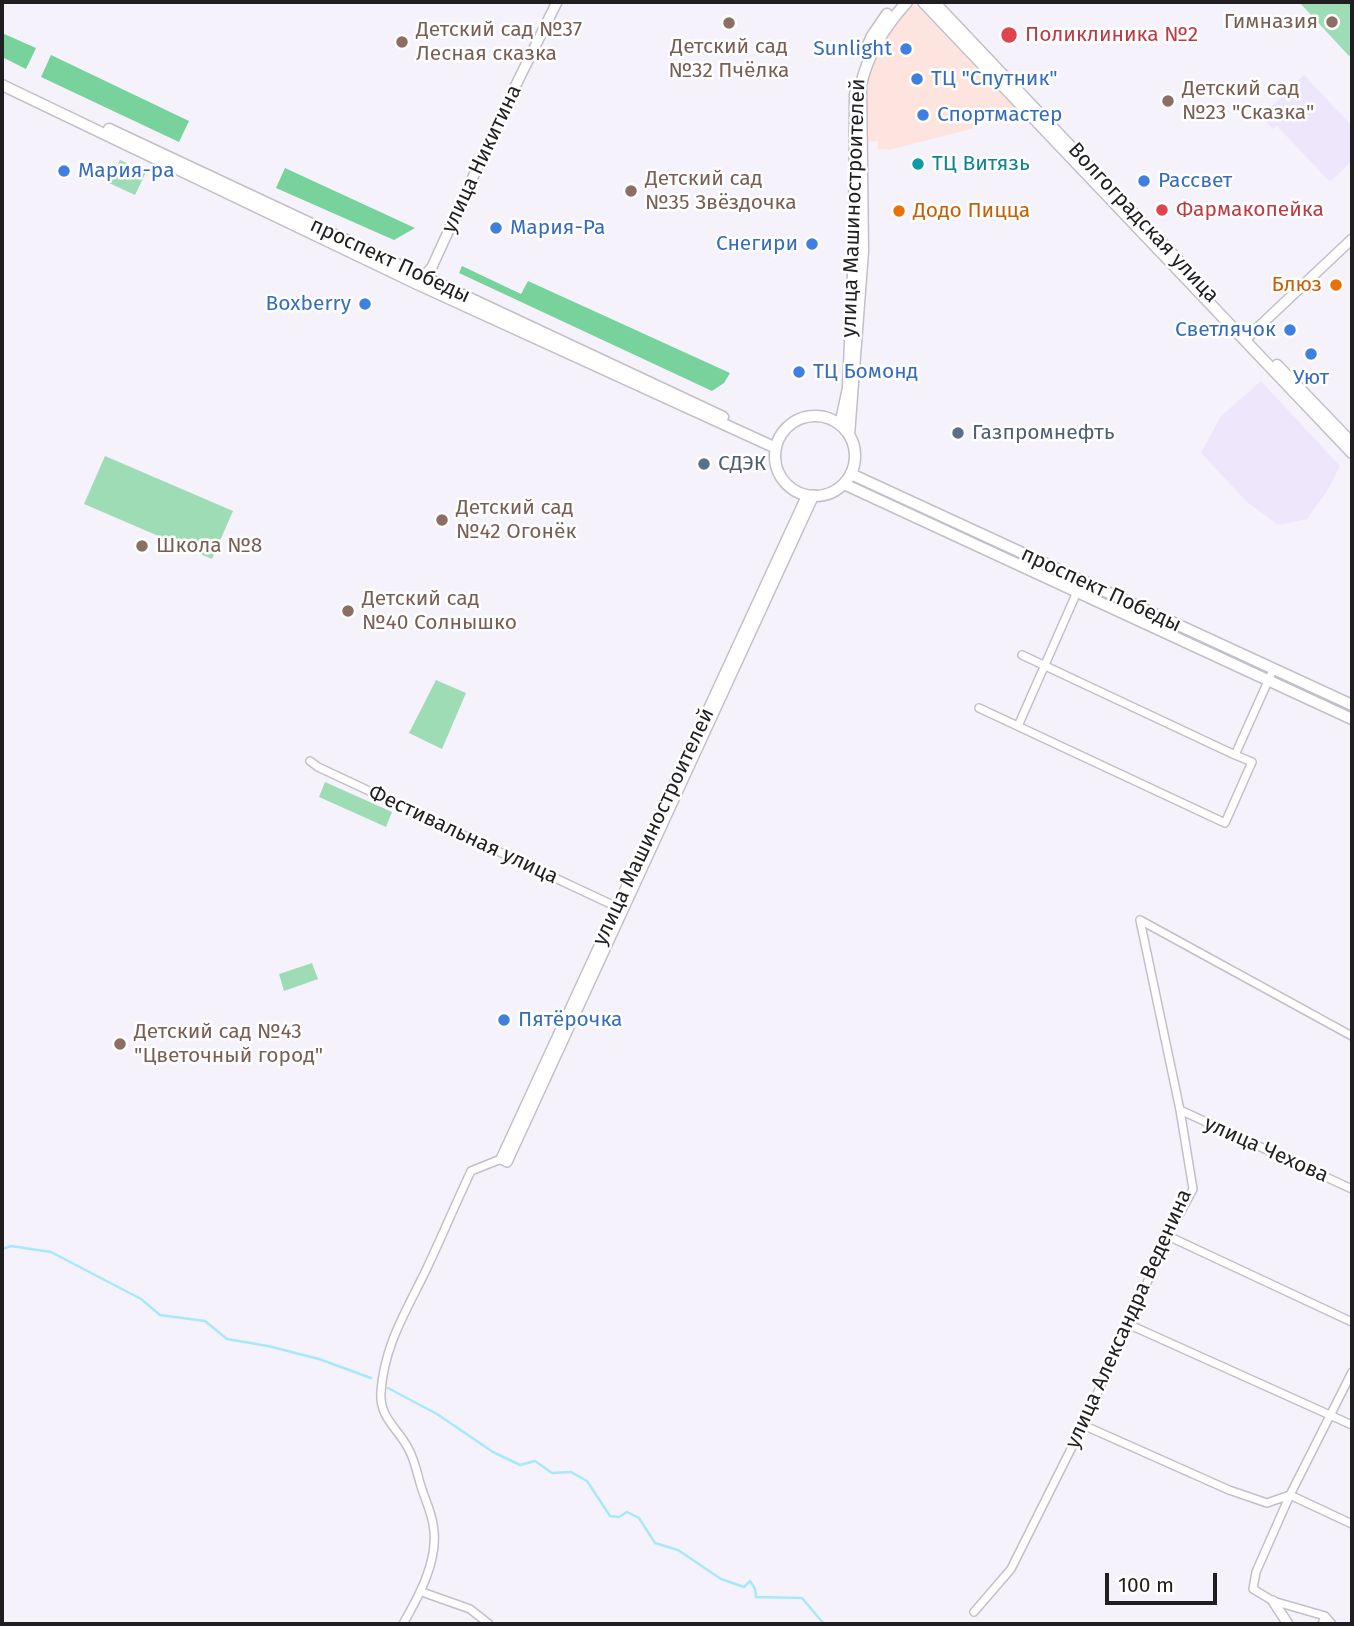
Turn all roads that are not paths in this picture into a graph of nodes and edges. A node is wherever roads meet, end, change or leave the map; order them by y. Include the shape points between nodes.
1 (557, 2) edge
2 (898, 2) edge
3 (907, 2) edge
4 (923, 2) edge
5 (934, 2) edge
6 (2, 83) edge
7 (1352, 239) edge
8 (423, 276) junction
9 (1247, 333) junction
10 (840, 425) junction
11 (849, 435) junction
12 (1352, 443) edge
13 (776, 446) junction
14 (1352, 453) edge
15 (850, 474) junction
16 (844, 484) junction
17 (811, 495) junction
18 (1077, 592) junction
19 (1022, 655) dead end
20 (1045, 666) junction
21 (1273, 670) junction
22 (1269, 681) junction
23 (1352, 705) edge
24 (979, 708) dead end
25 (1352, 719) edge
26 (1018, 726) junction
27 (1235, 755) junction
28 (310, 761) dead end
29 (617, 907) junction
30 (1352, 1036) edge
31 (1180, 1110) junction
32 (501, 1159) junction
33 (1352, 1189) edge
34 (1168, 1237) junction
35 (1352, 1322) edge
36 (1130, 1325) junction
37 (1352, 1372) edge
38 (1331, 1416) junction
39 (1083, 1425) junction
40 (1352, 1425) edge
41 (1290, 1495) junction
42 (1352, 1524) edge
43 (422, 1592) junction
44 (1273, 1601) junction
45 (974, 1612) dead end
46 (1325, 1616) junction
47 (403, 1624) edge
48 (489, 1624) edge
49 (1288, 1624) edge
50 (1322, 1624) edge
51 (1332, 1624) edge

1 - 8 street, улица Никитина via 432,267
2 - 10 main road, улица Машиностроителей via 872,36 855,84 854,263 848,388
3 - 11 main road via 875,45 861,85 863,251
4 - 14 main road
5 - 9 main road, Волгоградская улица
6 - 8 main road, проспект Победы
6 - 13 main road via 417,284
7 - 9 street
8 - 13 main road, проспект Победы
9 - 12 main road, Волгоградская улица
10 - 11 main road
10 - 13 main road via 829,418 804,417 783,432
11 - 15 main road via 855,461
13 - 17 main road via 780,476 787,485
15 - 16 main road
15 - 21 main road, проспект Победы
16 - 17 main road via 823,495
16 - 18 main road
17 - 29 street, улица Машиностроителей
17 - 32 street via 508,1162
18 - 20 street
18 - 22 main road
19 - 20 street
20 - 26 street
20 - 27 street
21 - 22 street
21 - 23 main road, проспект Победы
22 - 25 main road
22 - 27 street
24 - 26 street
26 - 27 street via 1225,823 1252,762
28 - 29 street, Фестивальная улица
29 - 32 street, улица Машиностроителей
30 - 31 street, улица Александра Веденина via 1140,920
31 - 33 street, улица Чехова
31 - 34 street, улица Александра Веденина via 1193,1189
32 - 43 street via 471,1171 406,1307 384,1371 382,1408 409,1448 434,1526
34 - 35 street
34 - 36 street, улица Александра Веденина
36 - 38 street
36 - 39 street, улица Александра Веденина
37 - 38 street
38 - 40 street
38 - 41 street
39 - 41 street via 1268,1503
39 - 45 street, улица Александра Веденина via 1011,1569
41 - 42 street
41 - 44 street via 1253,1589
43 - 47 street
43 - 48 street via 470,1609
44 - 46 street
44 - 49 street
46 - 50 street
46 - 51 street

